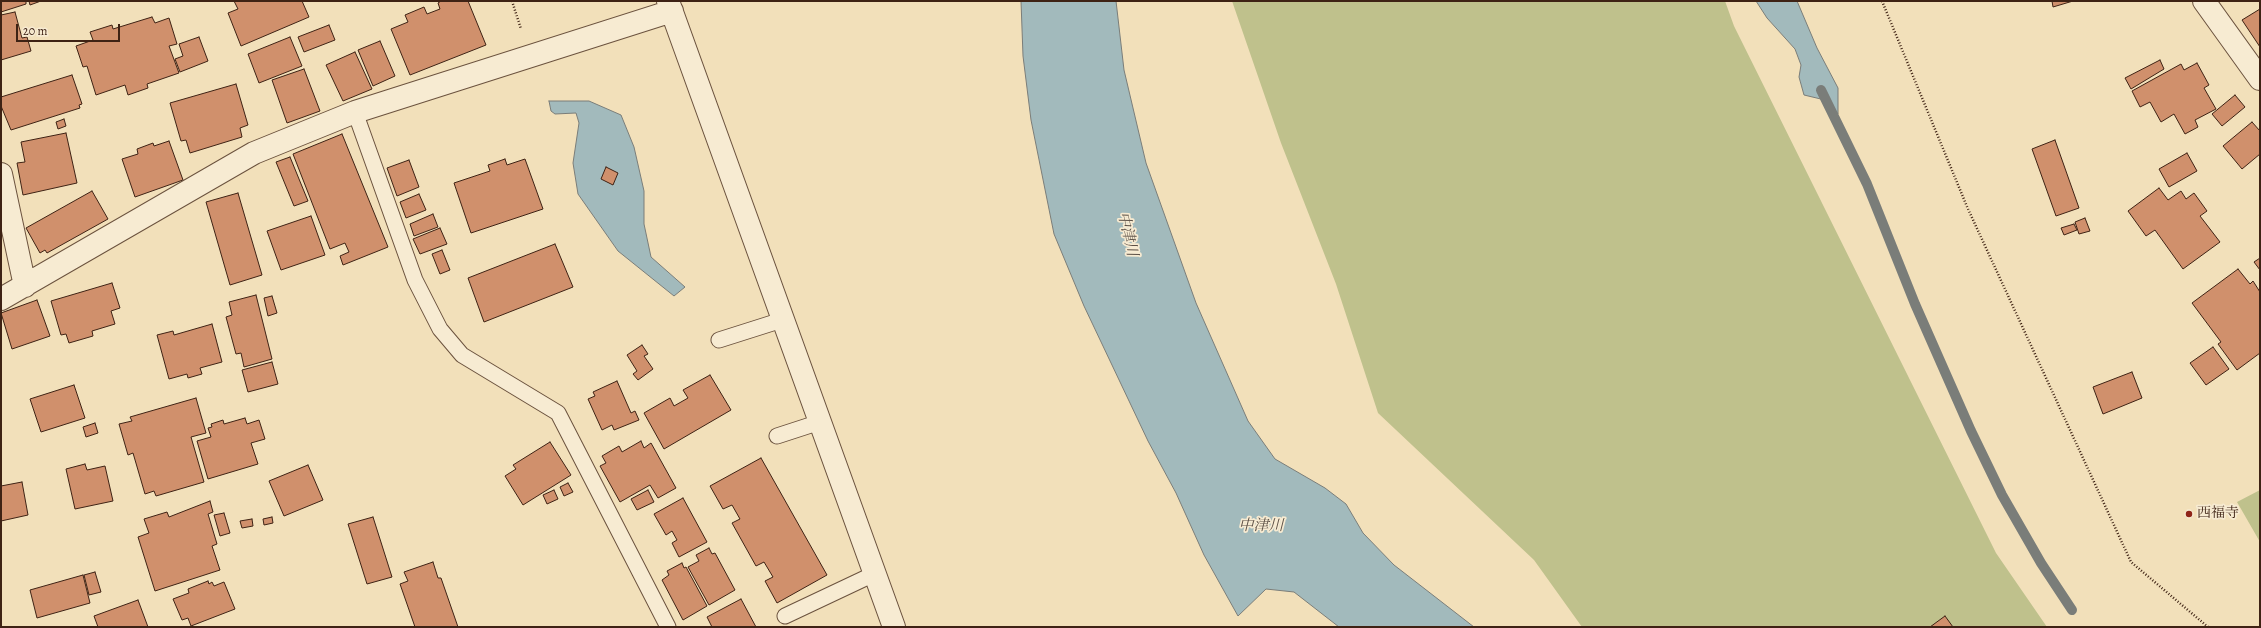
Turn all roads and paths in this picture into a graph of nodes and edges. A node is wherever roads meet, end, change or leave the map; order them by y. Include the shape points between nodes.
1 (512, 1) edge
2 (1882, 1) edge
3 (2204, 1) edge
4 (670, 6) edge
5 (522, 33) dead end
6 (2260, 80) edge
7 (355, 112) junction
8 (1, 174) edge
9 (25, 286) junction
10 (1, 299) edge
11 (782, 320) junction
12 (719, 340) dead end
13 (820, 422) junction
14 (777, 436) dead end
15 (874, 574) junction
16 (785, 616) dead end
17 (668, 627) edge
18 (894, 627) edge
19 (2208, 627) edge

1 - 5 path
2 - 19 path via 1968,209 2131,562
3 - 6 street
4 - 7 street
4 - 11 street
7 - 9 street via 254,153
7 - 17 lane via 416,280 440,329 462,356 558,413
8 - 9 street
9 - 10 street
11 - 12 lane
11 - 13 street
13 - 14 lane
13 - 15 street
15 - 16 lane
15 - 18 street

